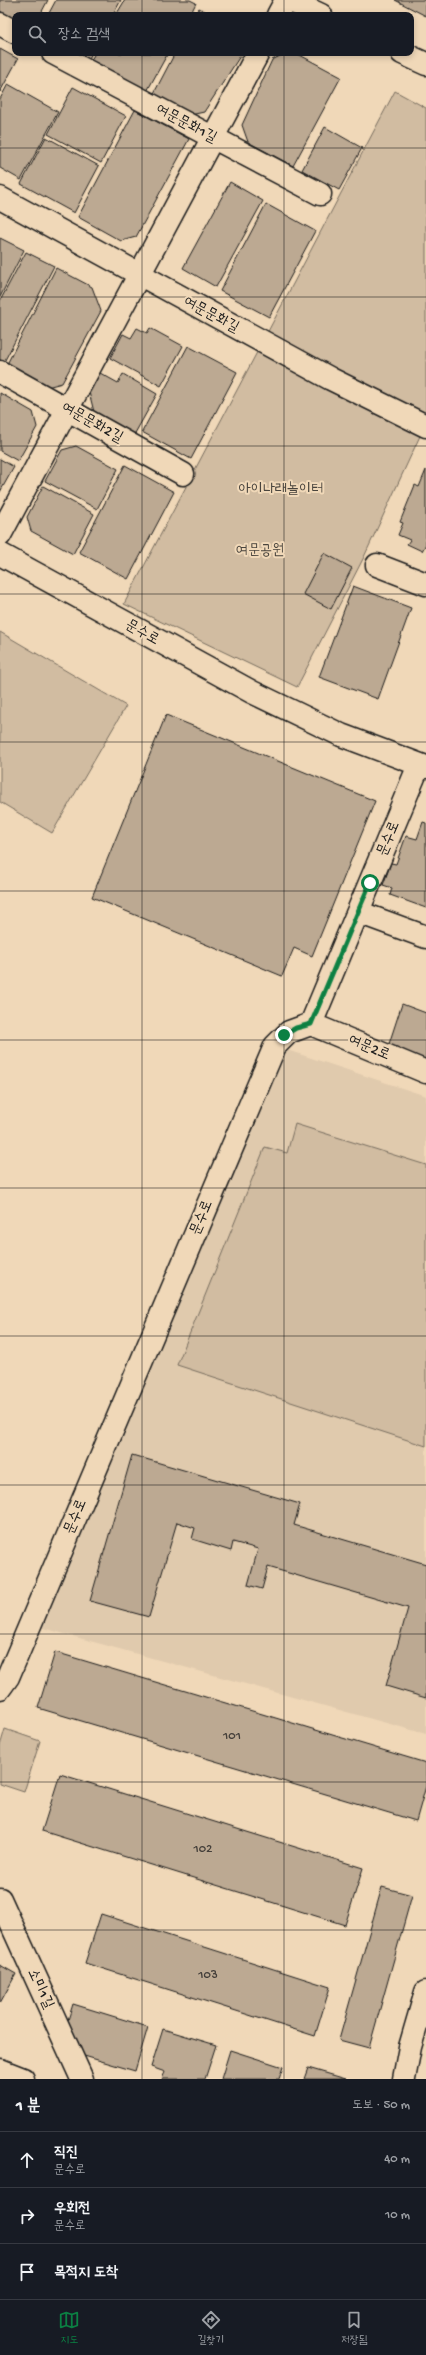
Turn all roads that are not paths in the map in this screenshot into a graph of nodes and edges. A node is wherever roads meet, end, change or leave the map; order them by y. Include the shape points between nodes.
1 (288, 0) edge
2 (280, 12) edge
3 (314, 12) edge
4 (0, 24) edge
5 (12, 30) edge
6 (59, 56) edge
7 (256, 56) edge
8 (409, 56) edge
9 (426, 64) edge
10 (212, 138) junction
11 (320, 194) dead end
12 (0, 198) edge
13 (139, 276) junction
14 (0, 372) edge
15 (67, 410) junction
16 (426, 426) edge
17 (183, 474) dead end
18 (0, 535) edge
19 (0, 554) edge
20 (377, 565) dead end
21 (426, 584) edge
22 (423, 766) edge
23 (358, 912) junction
24 (426, 937) edge
25 (311, 1024) junction
26 (426, 1072) edge
27 (0, 1688) edge
28 (0, 1899) edge
29 (426, 1992) edge
30 (418, 2050) edge
31 (0, 2070) edge
32 (23, 2079) edge
33 (82, 2079) edge
34 (404, 2079) edge

1 - 2 street
1 - 3 street
4 - 5 street
6 - 10 street, 여문문화1길
7 - 10 street
8 - 9 street
10 - 11 street, 여문문화1길
10 - 13 street
12 - 13 street, 여문문화길
13 - 15 street
13 - 16 street, 여문문화길 via 331,379
14 - 15 street, 여문문화2길
15 - 17 street, 여문문화2길
15 - 18 street
19 - 22 street, 문수로 via 252,692 341,735
20 - 21 street
22 - 23 street, 문수로
23 - 24 street
23 - 25 street, 문수로
25 - 26 street, 여문2로
25 - 27 street, 문수로 via 289,1032 275,1046 8,1677
28 - 33 street, 소미1길
29 - 30 street
30 - 34 street
31 - 32 street

